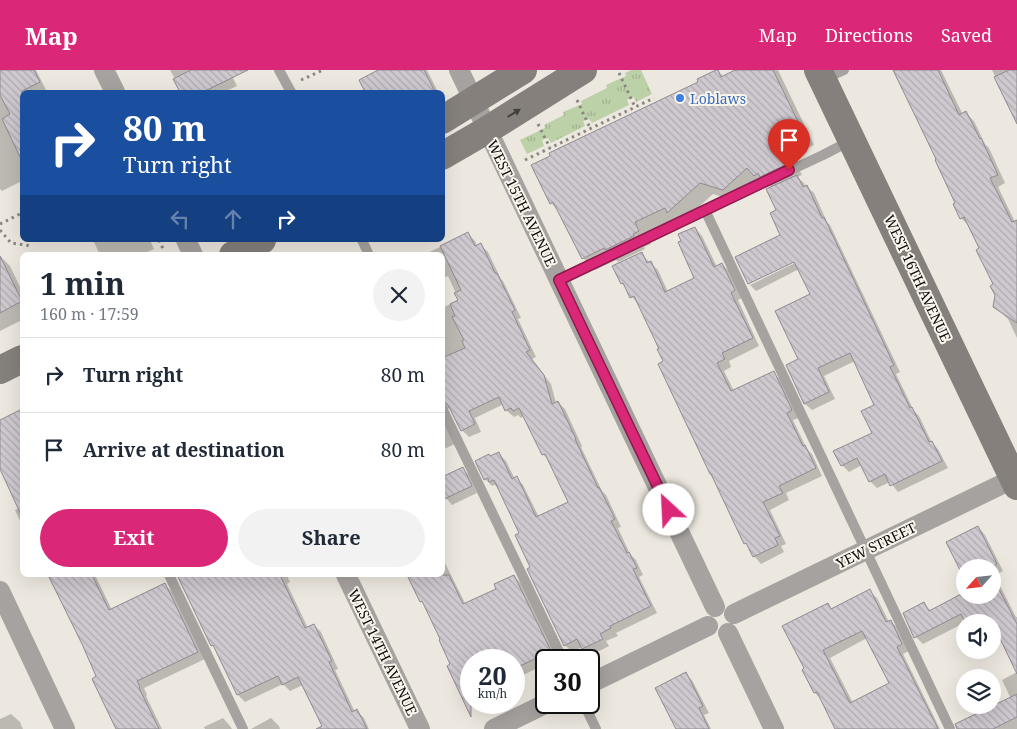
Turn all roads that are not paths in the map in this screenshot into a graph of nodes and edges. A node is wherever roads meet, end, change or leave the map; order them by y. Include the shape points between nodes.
1 (104, 70) edge
2 (279, 70) edge
3 (459, 70) edge
4 (524, 70) edge
5 (583, 70) edge
6 (828, 73) edge
7 (114, 90) edge
8 (290, 90) edge
9 (474, 101) junction
10 (445, 118) edge
11 (487, 130) junction
12 (852, 140) junction
13 (445, 154) edge
14 (705, 210) junction
15 (258, 242) edge
16 (239, 252) edge
17 (559, 280) junction
18 (20, 360) edge
19 (0, 370) edge
20 (445, 414) edge
21 (1016, 481) edge
22 (866, 551) junction
23 (170, 577) edge
24 (347, 577) edge
25 (0, 591) edge
26 (715, 607) junction
27 (734, 614) junction
28 (708, 626) junction
29 (728, 633) junction
30 (558, 649) edge
31 (600, 679) edge
32 (535, 709) edge
33 (589, 714) edge
34 (66, 729) edge
35 (244, 729) edge
36 (420, 729) edge
37 (494, 729) edge
38 (596, 729) edge
39 (774, 729) edge
40 (950, 729) edge

1 - 7 street
2 - 8 lane
3 - 9 street, WEST 15TH AVENUE
4 - 9 main road
11 -> 5 main road
6 - 12 main road, WEST 16TH AVENUE
9 - 10 main road
9 - 11 street, WEST 15TH AVENUE
11 - 13 main road
11 - 17 street, WEST 15TH AVENUE
12 - 14 lane
12 - 21 main road, WEST 16TH AVENUE
14 - 17 lane
14 - 22 lane
15 - 16 main road
17 - 26 street, WEST 15TH AVENUE
18 - 19 main road
20 - 30 lane
21 - 22 street, YEW STREET
22 - 27 street, YEW STREET
22 - 40 lane
23 - 35 lane
24 - 36 street, WEST 14TH AVENUE
25 - 34 street
26 - 27 street via 724,606
26 - 28 street via 707,617
27 - 29 street via 735,627
28 - 29 street via 714,633
28 - 31 street
29 - 39 street
32 - 37 street
33 - 38 lane

